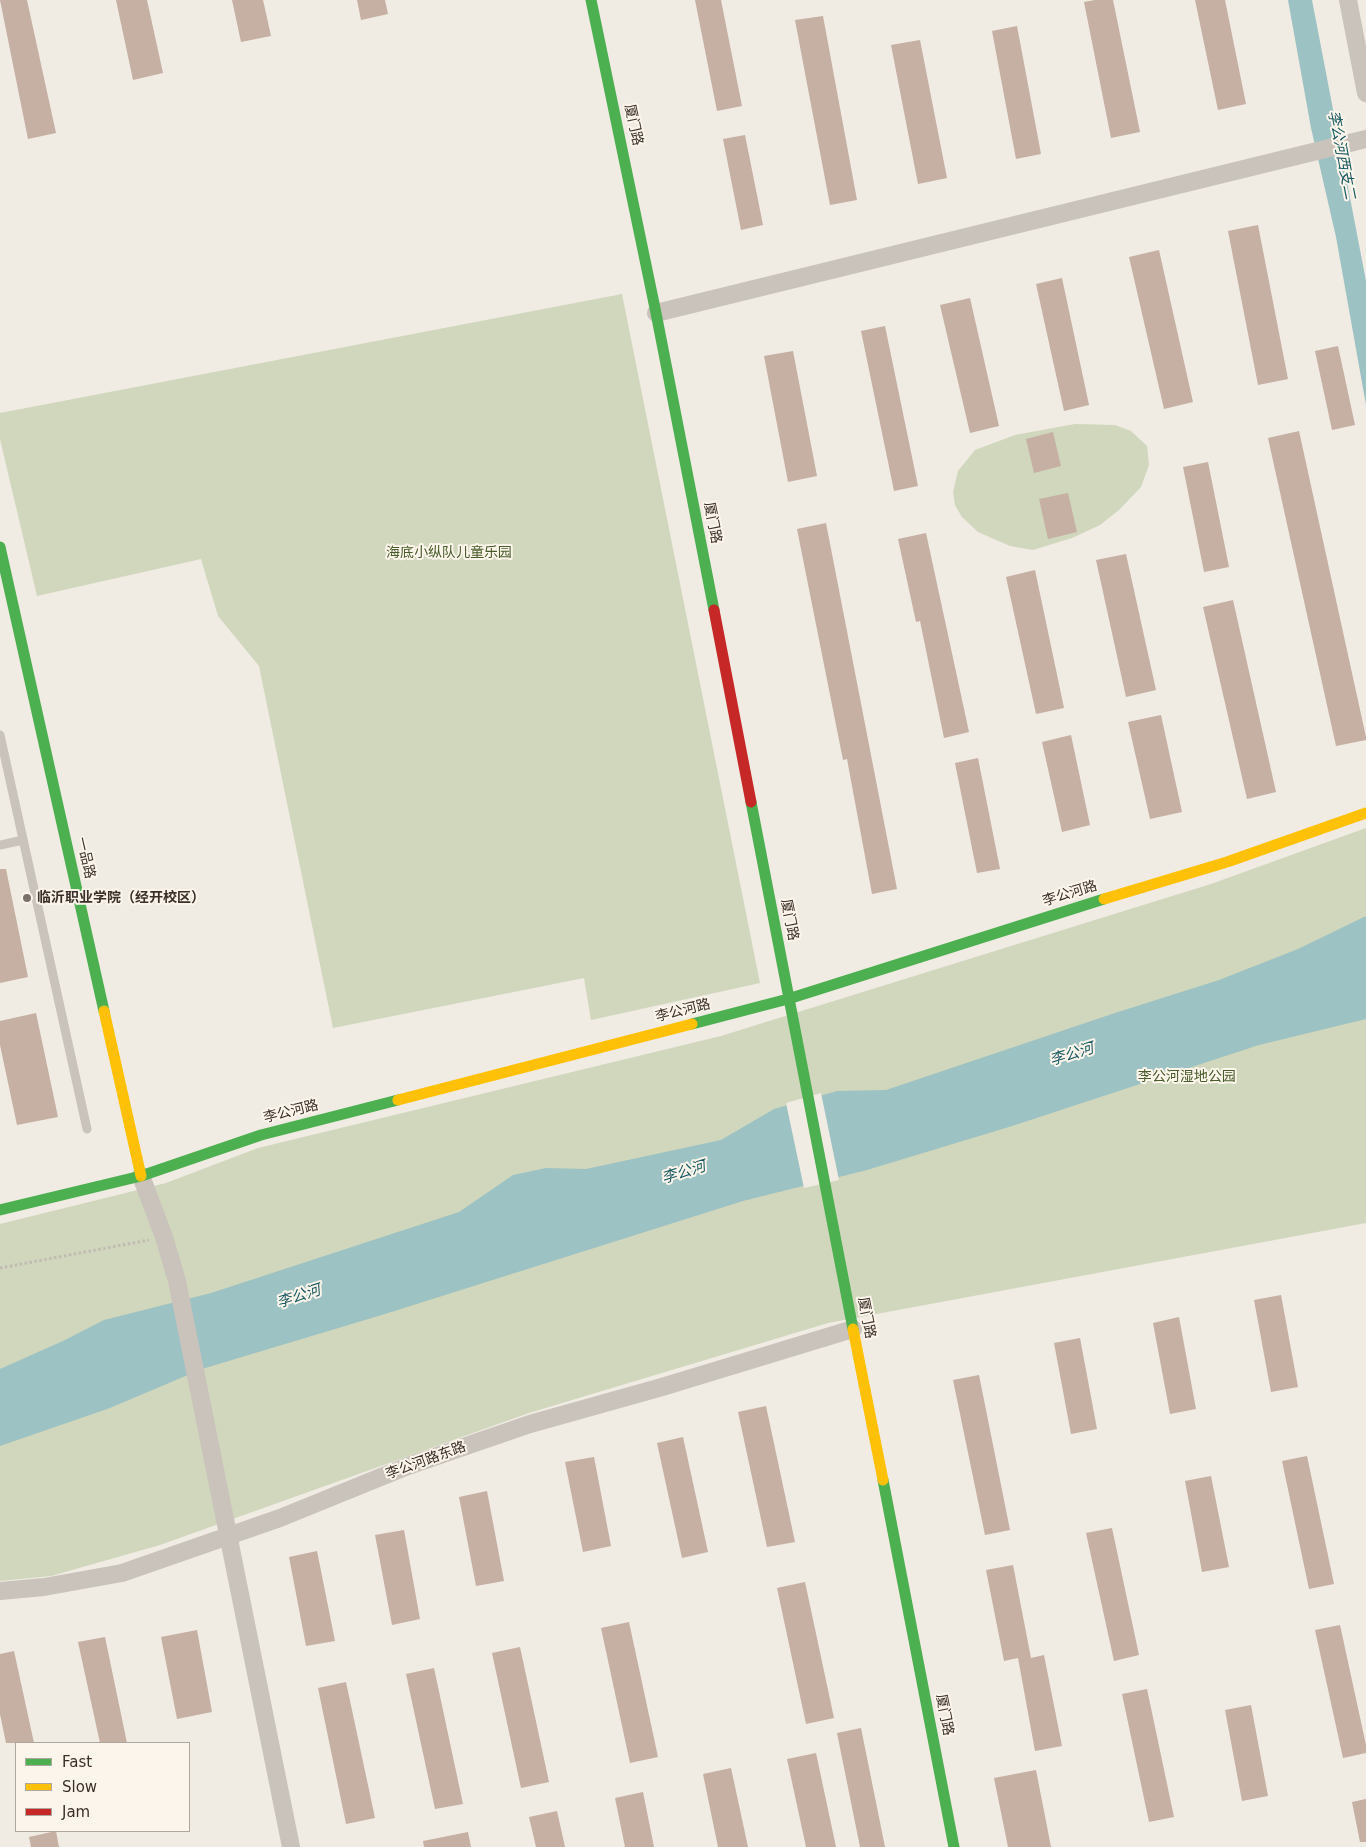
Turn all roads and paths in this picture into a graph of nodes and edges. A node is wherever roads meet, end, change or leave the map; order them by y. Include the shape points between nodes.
1 (592, 0) edge
2 (1348, 0) edge
3 (1366, 93) edge
4 (1366, 139) edge
5 (656, 312) junction
6 (0, 547) edge
7 (0, 735) edge
8 (1366, 813) edge
9 (23, 840) junction
10 (0, 845) edge
11 (788, 999) junction
12 (87, 1129) dead end
13 (141, 1176) junction
14 (0, 1210) edge
15 (164, 1237) junction
16 (0, 1268) edge
17 (853, 1329) junction
18 (228, 1536) junction
19 (0, 1591) edge
20 (291, 1847) edge
21 (954, 1847) edge

1 - 5 street, 厦门路
2 - 3 street
4 - 5 street
5 - 11 street, 厦门路
6 - 13 street, 一品路
7 - 9 lane
8 - 11 street, 李公河路 via 1227,862
9 - 10 lane
9 - 12 lane
11 - 13 street, 李公河路 via 261,1135
11 - 17 street, 厦门路
13 - 14 street, 李公河路
13 - 15 street
15 - 16 path
15 - 18 street via 199,1383
17 - 18 street, 李公河路东路 via 530,1424 408,1466
17 - 21 street, 厦门路
18 - 19 street, 李公河路东路 via 122,1573
18 - 20 street

